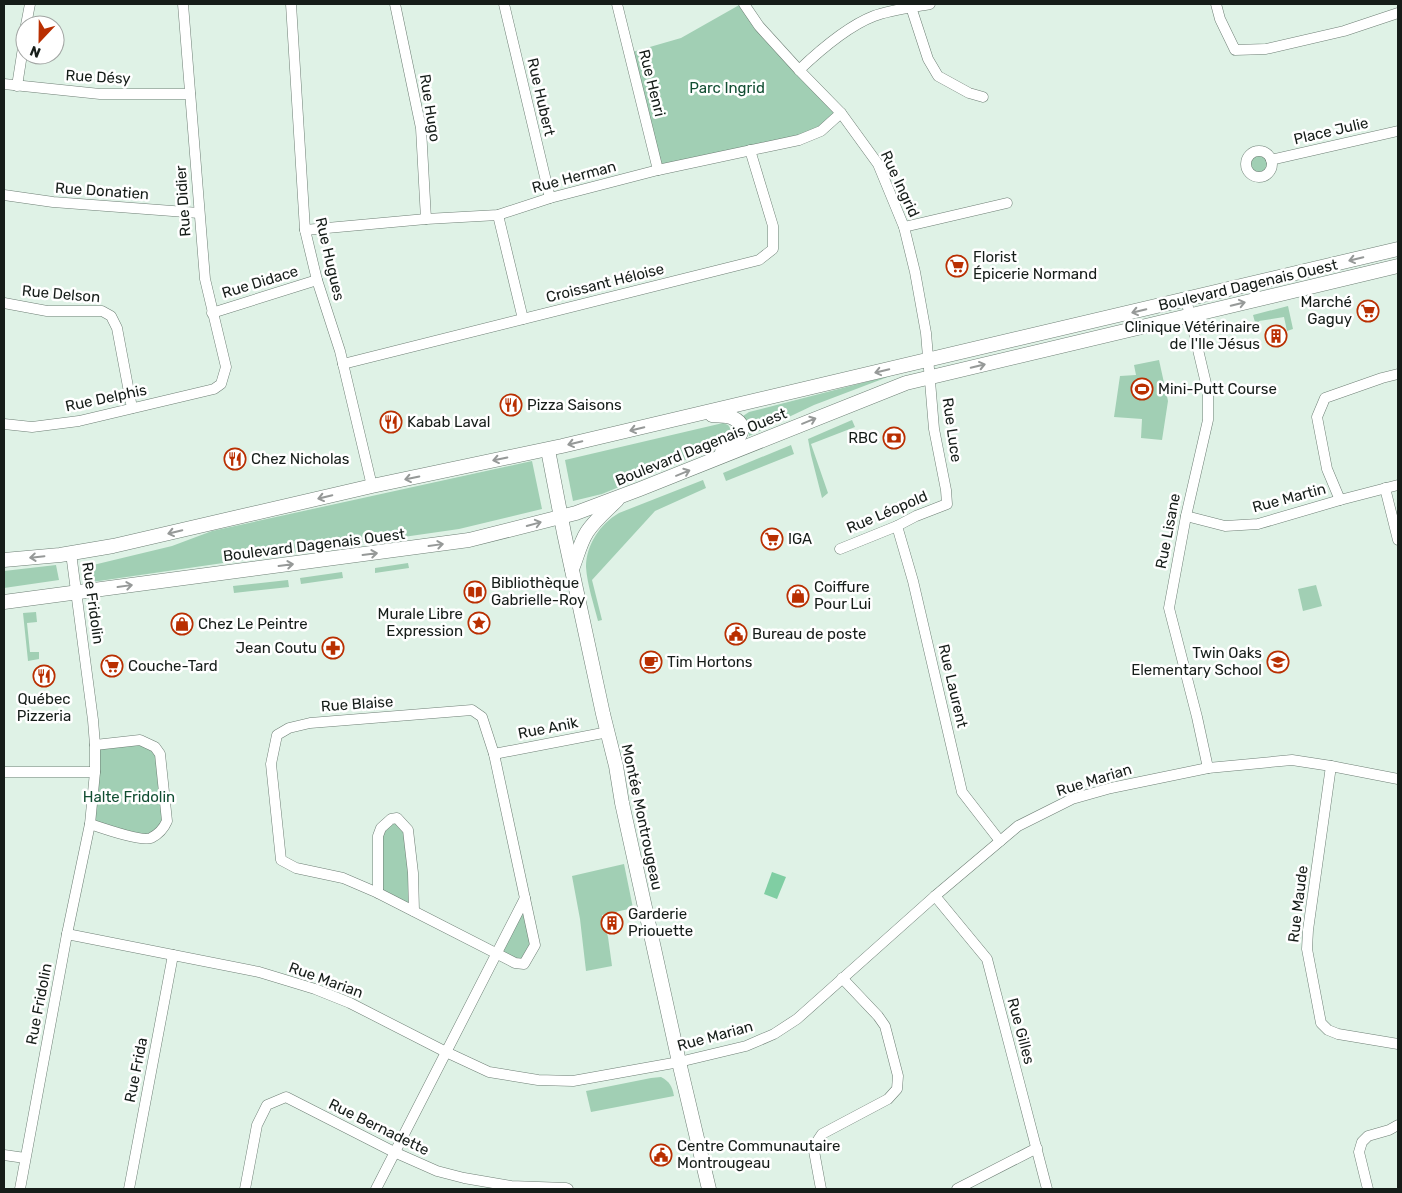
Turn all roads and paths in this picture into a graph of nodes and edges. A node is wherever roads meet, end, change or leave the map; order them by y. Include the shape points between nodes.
1 (183, 4) edge
2 (291, 4) edge
3 (395, 4) edge
4 (504, 4) edge
5 (617, 4) edge
6 (744, 4) edge
7 (930, 4) edge
8 (1216, 4) edge
9 (1395, 4) edge
10 (911, 7) junction
11 (1398, 14) edge
12 (20, 65) edge
13 (799, 70) junction
14 (4, 84) edge
15 (17, 86) junction
16 (190, 94) junction
17 (983, 97) dead end
18 (841, 113) junction
19 (1398, 131) edge
20 (750, 150) junction
21 (1272, 160) dead end
22 (658, 170) junction
23 (4, 195) edge
24 (550, 198) junction
25 (1007, 203) dead end
26 (199, 213) junction
27 (498, 215) junction
28 (426, 219) junction
29 (904, 227) junction
30 (305, 230) junction
31 (1398, 249) edge
32 (1398, 266) edge
33 (317, 280) junction
34 (1186, 299) junction
35 (4, 303) edge
36 (212, 312) junction
37 (1190, 315) junction
38 (523, 319) junction
39 (929, 360) junction
40 (343, 364) junction
41 (1398, 374) edge
42 (930, 377) junction
43 (214, 389) joint
44 (132, 408) junction
45 (702, 414) junction
46 (4, 424) edge
47 (548, 450) junction
48 (706, 464) junction
49 (1398, 485) edge
50 (372, 486) junction
51 (1385, 488) junction
52 (621, 496) junction
53 (1340, 500) junction
54 (947, 504) joint
55 (1186, 516) junction
56 (561, 517) junction
57 (897, 526) junction
58 (1398, 540) edge
59 (840, 549) dead end
60 (71, 553) junction
61 (4, 560) edge
62 (572, 569) junction
63 (76, 592) junction
64 (4, 602) edge
65 (608, 732) junction
66 (95, 745) junction
67 (494, 754) junction
68 (1331, 766) junction
69 (1208, 768) junction
70 (4, 772) edge
71 (95, 772) junction
72 (1398, 779) edge
73 (90, 824) junction
74 (1000, 841) junction
75 (378, 893) junction
76 (935, 896) junction
77 (525, 898) junction
78 (414, 911) junction
79 (67, 934) junction
80 (497, 954) junction
81 (173, 955) junction
82 (842, 978) junction
83 (1398, 1044) edge
84 (446, 1052) junction
85 (679, 1062) junction
86 (1395, 1130) edge
87 (1037, 1148) junction
88 (394, 1152) junction
89 (4, 1154) edge
90 (25, 1158) junction
91 (20, 1189) edge
92 (129, 1189) edge
93 (245, 1189) edge
94 (376, 1189) edge
95 (568, 1189) edge
96 (710, 1189) edge
97 (821, 1189) edge
98 (957, 1189) edge
99 (1047, 1189) edge
100 (1368, 1189) edge

1 - 16 street, Rue Didier
2 - 30 street, Rue Hugues
3 - 28 street, Rue Hugo via 421,128
4 - 24 street, Rue Hubert
5 - 22 street, Rue Henri
6 - 13 street, Rue Ingrid via 759,26
7 - 10 street
8 - 11 street via 1235,50 1266,49 1344,31
9 - 11 street
10 - 13 street via 874,16 850,29
10 - 17 street via 928,59 938,76
12 - 15 street
13 - 18 street, Rue Ingrid
14 - 15 street, Rue Désy
15 - 16 street, Rue Désy via 100,94
16 - 26 street, Rue Didier
18 - 20 street, Rue Herman via 821,131 798,140
18 - 29 street, Rue Ingrid via 878,164
19 - 21 street, Place Julie
20 - 22 street, Rue Herman
20 - 38 street, Croissant Héloise via 773,226 773,249 759,260
22 - 24 street, Rue Herman
23 - 26 street, Rue Donatien
24 - 27 street, Rue Herman
25 - 29 street
26 - 36 street, Rue Didier via 205,279
27 - 28 street, Rue Herman
27 - 38 street
28 - 30 street, Rue Herman
29 - 39 street, Rue Ingrid via 919,289
30 - 33 street, Rue Hugues
31 -> 34 main road, Boulevard Dagenais Ouest
37 -> 32 main road, Boulevard Dagenais Ouest
33 - 36 street, Rue Didace
33 - 40 street, Rue Hugues
34 - 37 street, Rue Lisane
34 -> 39 main road, Boulevard Dagenais Ouest
35 - 44 street, Rue Delson via 47,311 102,311 111,316 117,328
36 - 43 street, Rue Didier via 226,368 221,384
42 -> 37 main road, Boulevard Dagenais Ouest
37 - 55 street, Rue Lisane via 1209,404
38 - 40 street, Croissant Héloise
39 - 42 street, Rue Luce
39 -> 45 main road, Boulevard Dagenais Ouest
40 - 50 street, Rue Hugues
41 - 53 street via 1325,398 1317,417 1327,469
48 -> 42 main road, Boulevard Dagenais Ouest via 892,388
42 - 54 street, Rue Luce via 934,429
43 - 44 street, Rue Delphis
44 - 46 street, Rue Delphis via 79,421 32,427
45 -> 47 main road, Boulevard Dagenais Ouest
45 - 48 main road via 732,418 741,427 737,441
47 -> 50 main road, Boulevard Dagenais Ouest
47 - 56 main road, Montée Montrougeau
52 -> 48 main road, Boulevard Dagenais Ouest
49 - 51 street, Rue Martin
50 -> 60 main road, Boulevard Dagenais Ouest via 146,539
51 - 53 street, Rue Martin
51 - 58 street
52 - 56 main road, Boulevard Dagenais Ouest
52 - 62 main road via 588,530
53 - 55 street, Rue Martin via 1258,524 1225,526
54 - 57 street, Rue Léopold
55 - 69 street, Rue Lisane via 1169,608
56 - 62 main road, Montée Montrougeau
63 -> 56 main road, Boulevard Dagenais Ouest via 460,542
57 - 59 street, Rue Léopold
57 - 74 street, Rue Laurent via 962,792
60 -> 61 main road, Boulevard Dagenais Ouest
60 - 63 street, Rue Fridolin
62 - 65 main road, Montée Montrougeau
63 - 64 main road, Boulevard Dagenais Ouest
63 - 66 street, Rue Fridolin
65 - 67 street, Rue Anik
65 - 85 main road, Montée Montrougeau
66 - 71 street, Rue Fridolin
66 - 73 street via 140,740 155,747 160,754 167,821 164,829 150,839
67 - 75 street, Rue Blaise via 482,717 472,710 310,723 277,735 271,764 281,860 296,868 343,878
67 - 77 street, Rue Blaise
68 - 69 street, Rue Marian via 1292,760
68 - 72 street, Rue Marian
68 - 83 street, Rue Maude via 1307,949 1321,1022 1338,1034
69 - 74 street, Rue Marian via 1072,799 1018,826
70 - 71 street
71 - 73 street, Rue Fridolin
73 - 79 street, Rue Fridolin
74 - 76 street, Rue Marian
75 - 78 street, Rue Blaise
75 - 78 street via 378,836 391,818 397,818 408,830
76 - 82 street, Rue Marian
76 - 87 street, Rue Gilles via 987,959
77 - 80 street
77 - 80 street, Rue Blaise via 534,945 524,964
78 - 80 street, Rue Blaise
79 - 81 street, Rue Marian
79 - 90 street, Rue Fridolin
80 - 84 street
81 - 84 street, Rue Marian via 259,972 315,989 350,1003
81 - 92 street, Rue Frida
82 - 85 street, Rue Marian via 797,1019 774,1034 746,1046
82 - 97 street via 885,1026 898,1076 897,1089 888,1099 822,1134 814,1151
84 - 85 street, Rue Marian via 489,1072 538,1080 573,1081
84 - 88 street
85 - 96 main road, Montée Montrougeau
86 - 100 street via 1368,1136 1362,1142 1359,1152
87 - 98 street
87 - 99 street, Rue Gilles
88 - 93 street, Rue Bernadette via 286,1097 268,1105 257,1125
88 - 94 street
88 - 95 street, Rue Bernadette via 437,1171 464,1178 512,1186
89 - 90 street
90 - 91 street, Rue Fridolin

